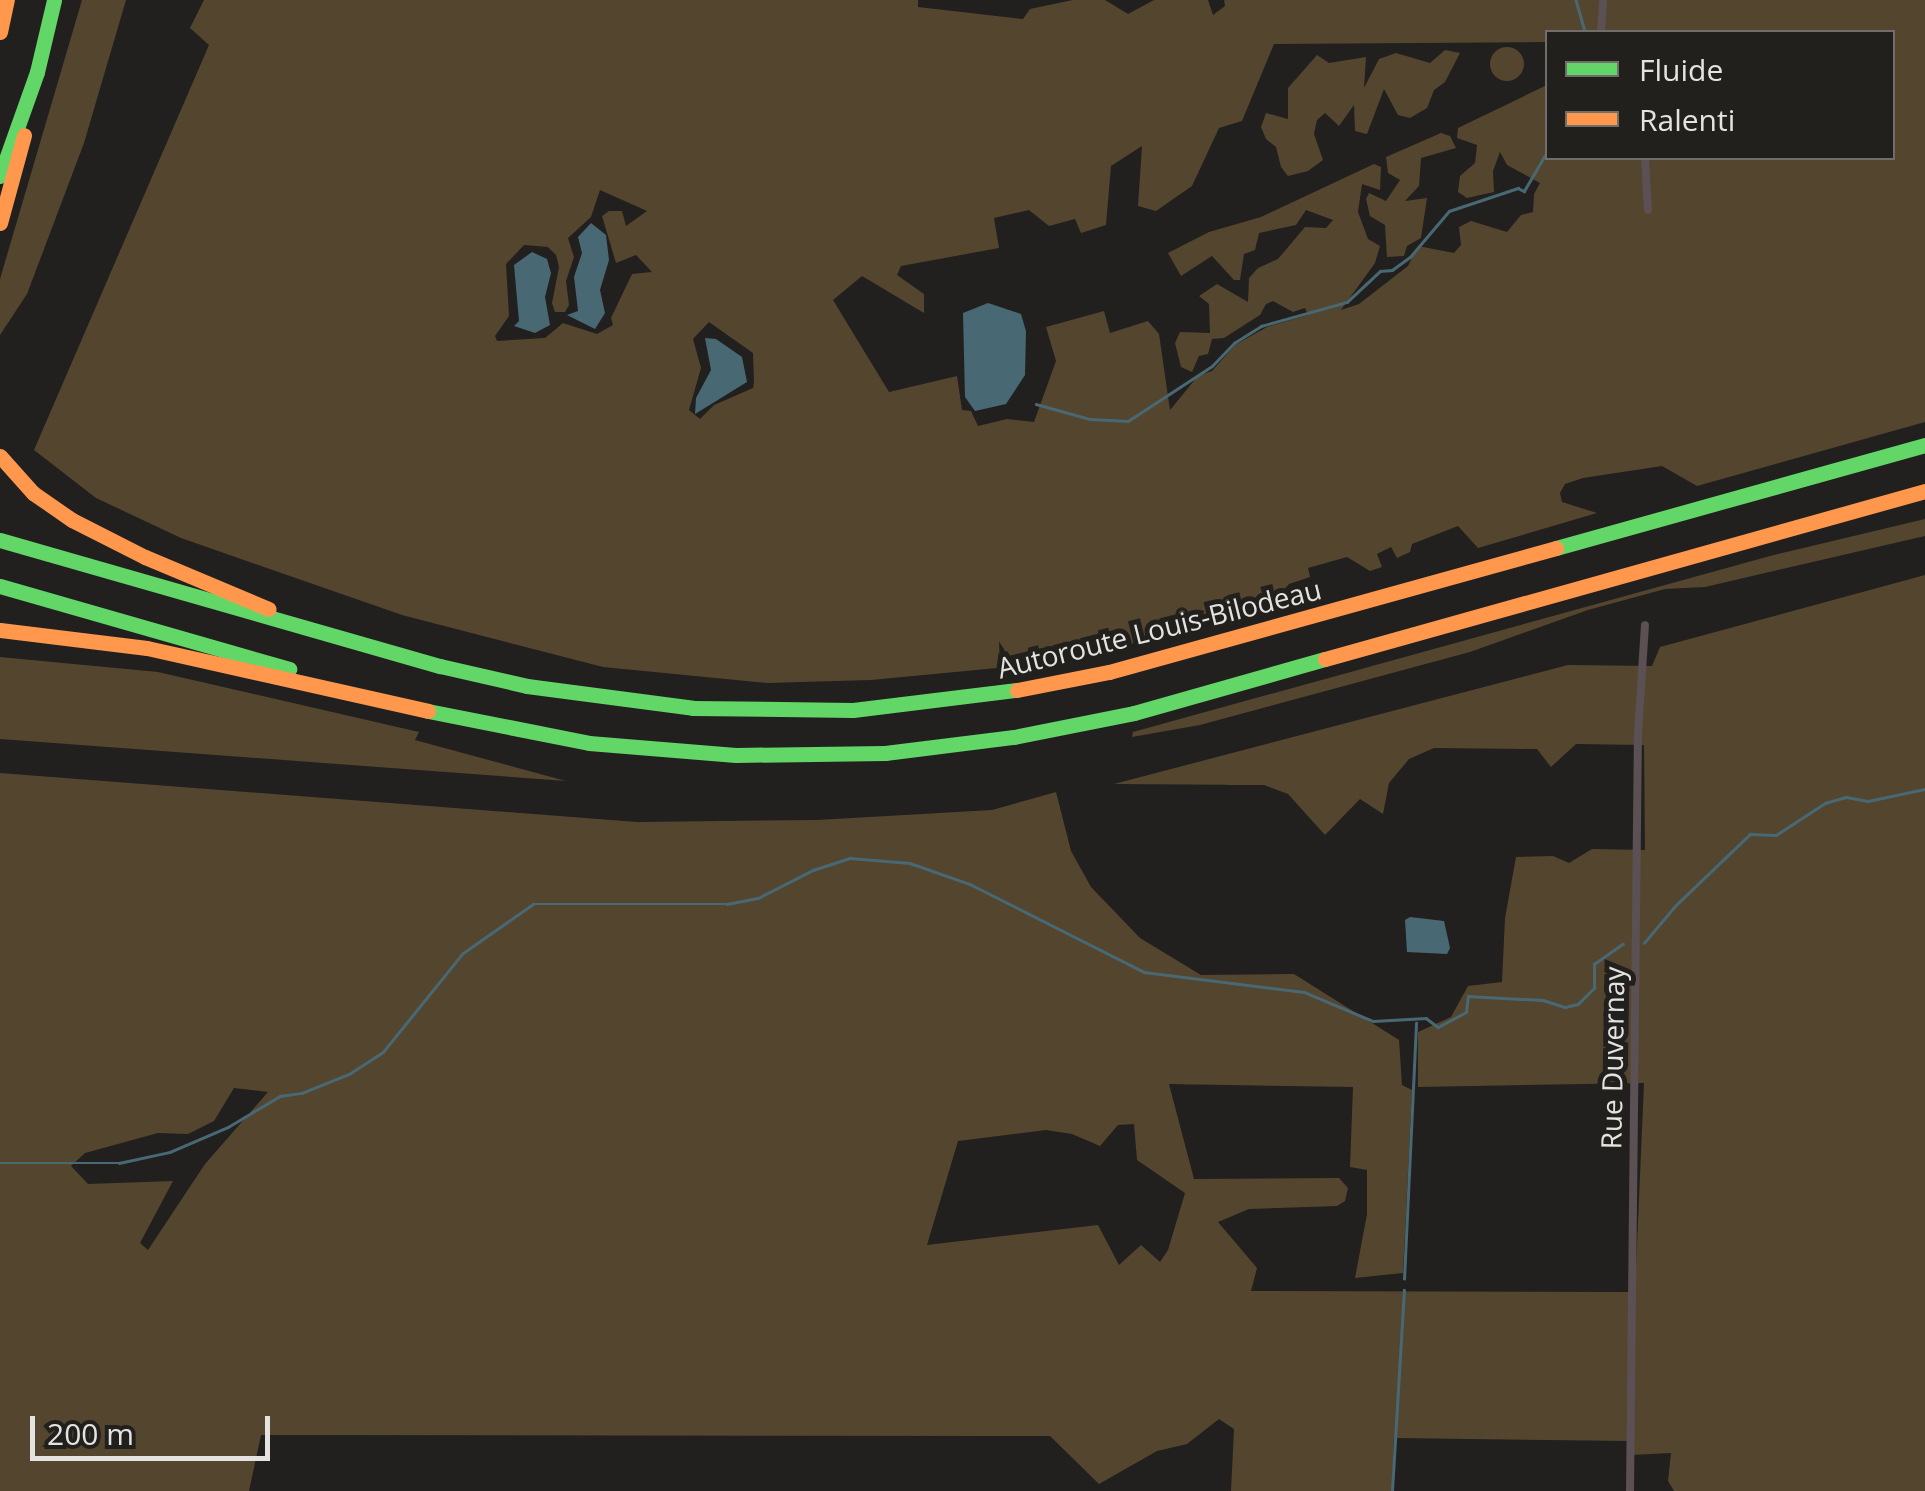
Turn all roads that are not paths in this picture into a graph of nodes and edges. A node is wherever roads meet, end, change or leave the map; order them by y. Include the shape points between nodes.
1 (8, 0) edge
2 (54, 0) edge
3 (1604, 0) edge
4 (1601, 30) edge
5 (0, 32) edge
6 (37, 72) junction
7 (1645, 160) edge
8 (0, 176) edge
9 (1648, 210) dead end
10 (0, 223) edge
11 (1925, 444) edge
12 (0, 456) edge
13 (1925, 492) edge
14 (0, 540) edge
15 (0, 586) edge
16 (1645, 625) dead end
17 (0, 630) edge
18 (332, 636) junction
19 (432, 711) junction
20 (1630, 1491) edge

1 - 5 highway
2 - 6 highway
3 - 4 street
6 - 8 highway
6 - 10 highway
7 - 9 street
11 - 18 highway, Autoroute Louis-Bilodeau via 1135,666 959,700 800,711 656,705 501,681
12 - 18 highway via 33,493 91,530
13 - 19 highway via 1150,708 968,744 846,755 711,754 576,741
14 - 18 highway
15 - 19 highway
16 - 20 street, Rue Duvernay via 1638,733
17 - 19 highway via 132,645

